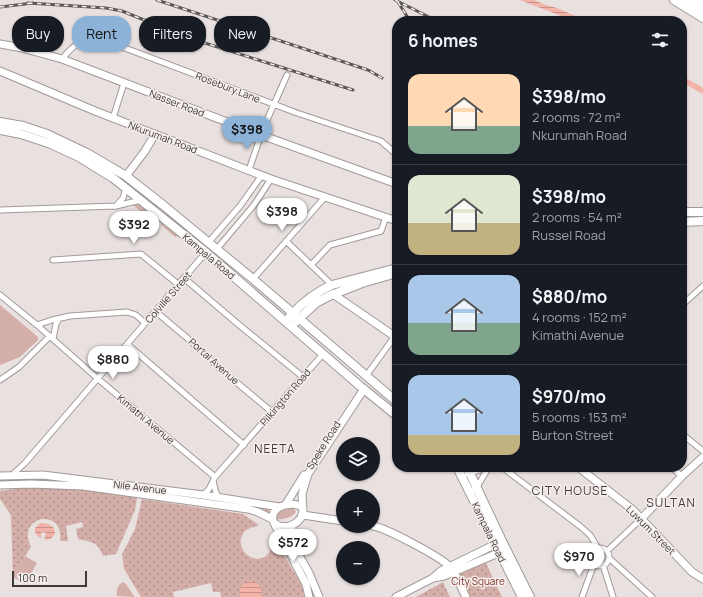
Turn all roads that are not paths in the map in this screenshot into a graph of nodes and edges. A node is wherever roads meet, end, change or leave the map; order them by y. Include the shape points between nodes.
1 (674, 0) edge
2 (687, 0) edge
3 (699, 0) edge
4 (703, 2) edge
5 (703, 10) edge
6 (703, 18) edge
7 (0, 44) edge
8 (62, 59) junction
9 (0, 71) edge
10 (287, 75) dead end
11 (124, 83) junction
12 (275, 104) junction
13 (113, 118) junction
14 (0, 122) edge
15 (0, 130) edge
16 (155, 134) junction
17 (261, 135) junction
18 (392, 151) edge
19 (248, 170) junction
20 (262, 175) junction
21 (126, 176) junction
22 (271, 179) junction
23 (392, 182) edge
24 (126, 188) junction
25 (325, 198) junction
26 (141, 200) junction
27 (116, 206) junction
28 (240, 206) junction
29 (0, 210) edge
30 (248, 212) junction
31 (687, 212) edge
32 (703, 212) edge
33 (386, 218) junction
34 (392, 220) edge
35 (703, 221) edge
36 (687, 222) edge
37 (286, 241) junction
38 (208, 243) junction
39 (216, 250) junction
40 (204, 254) junction
41 (53, 260) dead end
42 (311, 265) junction
43 (392, 269) edge
44 (392, 277) edge
45 (184, 278) junction
46 (253, 279) junction
47 (179, 285) junction
48 (332, 285) junction
49 (703, 286) edge
50 (333, 294) junction
51 (0, 296) edge
52 (687, 300) edge
53 (155, 311) junction
54 (296, 315) junction
55 (59, 319) junction
56 (145, 323) junction
57 (288, 324) junction
58 (38, 325) junction
59 (392, 334) edge
60 (51, 338) junction
61 (392, 342) edge
62 (127, 344) junction
63 (323, 354) junction
64 (366, 376) junction
65 (303, 377) junction
66 (97, 378) junction
67 (0, 380) edge
68 (362, 387) junction
69 (392, 398) edge
70 (272, 412) junction
71 (392, 412) edge
72 (687, 438) edge
73 (244, 445) junction
74 (703, 451) edge
75 (703, 457) edge
76 (25, 463) junction
77 (687, 471) edge
78 (466, 472) edge
79 (486, 472) edge
80 (508, 472) edge
81 (584, 472) edge
82 (677, 472) edge
83 (686, 472) edge
84 (12, 475) junction
85 (26, 475) junction
86 (0, 476) edge
87 (682, 476) junction
88 (214, 479) junction
89 (0, 485) edge
90 (477, 487) junction
91 (470, 493) junction
92 (203, 496) junction
93 (220, 498) junction
94 (283, 506) junction
95 (302, 507) junction
96 (302, 515) junction
97 (642, 518) junction
98 (336, 521) edge
99 (274, 522) junction
100 (292, 525) junction
101 (380, 528) edge
102 (498, 543) junction
103 (598, 548) junction
104 (502, 551) junction
105 (607, 551) junction
106 (609, 558) junction
107 (594, 564) junction
108 (604, 566) junction
109 (451, 570) junction
110 (703, 579) edge
111 (309, 597) edge
112 (319, 597) edge
113 (396, 597) edge
114 (466, 597) edge
115 (522, 597) edge
116 (530, 597) edge
117 (582, 597) edge
118 (613, 597) edge
119 (652, 597) edge

1 - 6 main road
2 - 5 highway
3 - 4 main road
7 - 8 main road, Nasser Road
8 - 11 main road, Nasser Road
8 - 12 street, Rosebury Lane via 82,41 90,38 101,39
9 - 13 main road, Nkurumah Road
10 - 12 street
11 - 13 street
11 - 17 main road, Nasser Road
12 - 17 street
12 - 18 street, Rosebury Lane via 381,141
13 - 16 main road, Nkurumah Road
14 - 21 main road, Kampala Road via 24,126 47,134 87,153
15 - 24 main road, Kampala Road via 28,136 66,151 99,168
16 - 19 main road, Nkurumah Road
16 - 21 main road
17 - 19 street
17 - 23 main road, Nasser Road
19 - 20 main road, Nkurumah Road
20 - 22 main road, Nkurumah Road
20 - 28 street
21 - 38 main road, Kampala Road
22 - 25 main road, Nkurumah Road
22 - 30 street
24 - 26 main road, Kampala Road
24 - 27 street via 123,198
25 - 33 main road, Nkurumah Road
25 - 37 street
26 - 27 street
26 - 40 main road, Kampala Road
27 - 29 street
28 - 30 street
28 - 38 street
30 - 39 street
31 - 32 main road
33 - 34 main road, Nkurumah Road
33 - 42 street via 381,231 330,245
35 - 36 main road
37 - 42 street
37 - 46 street
38 - 39 main road, Kampala Road
39 - 46 main road, Kampala Road
40 - 45 street, Colville Street
40 - 57 main road, Kampala Road
41 - 47 street via 141,254
42 - 48 street
43 - 48 main road
44 - 50 main road via 362,283
45 - 47 street, Colville Street
45 - 65 street
46 - 54 main road, Kampala Road
47 - 53 street, Colville Street
48 - 54 main road via 314,295
49 - 52 street
50 - 54 main road
50 - 59 main road
51 - 58 street, Kimathi Avenue
53 - 56 street, Colville Street
53 - 70 street, Portal Avenue
54 - 57 main road
54 - 64 main road, Kampala Road
55 - 56 street via 127,312 136,315
55 - 58 street
55 - 60 street
56 - 62 street, Colville Street
57 - 63 main road, Kampala Road
58 - 60 street, Kimathi Avenue
60 - 66 street, Kimathi Avenue
60 - 67 street via 19,367
61 - 64 street
62 - 66 street, Colville Street
62 - 73 street
63 - 65 street, Pilkington Road
63 - 68 main road, Kampala Road
64 - 69 main road, Kampala Road
65 - 70 street, Pilkington Road
66 - 76 street, Colville Street
66 - 88 street, Kimathi Avenue
68 - 71 main road, Kampala Road
68 - 94 main road, Speke Road
68 - 95 main road, Speke Road via 308,474 302,494
70 - 73 street, Pilkington Road
72 - 74 street
73 - 88 street, Pilkington Road
75 - 77 main road
76 - 84 street, Colville Street
76 - 85 street
78 - 90 main road, Kampala Road
78 - 91 main road, Kampala Road
79 - 90 street
80 - 103 street via 590,535
81 - 97 main road, Luwum Street
82 - 87 street
83 - 87 main road
84 - 85 main road, Nile Avenue
84 - 86 main road, Nile Avenue
85 - 92 main road, Nile Avenue via 43,475
87 - 97 main road
88 - 92 street
88 - 93 street, Kimathi Avenue via 216,493
89 - 99 main road, Nile Avenue via 82,486 248,510 258,512
90 - 91 street
90 - 102 main road, Kampala Road
91 - 102 main road, Kampala Road
92 - 93 main road, Nile Avenue
93 - 94 main road, Nile Avenue
94 - 95 main road
94 - 99 main road via 275,512
95 - 96 main road
96 - 98 main road
96 - 100 main road
97 - 105 street
97 - 110 main road, Luwum Street via 692,572
99 - 100 main road via 283,526
99 - 111 main road via 306,584
100 - 112 main road via 292,543
101 - 109 main road via 430,553
102 - 104 main road, Kampala Road
102 - 109 main road
103 - 105 street
103 - 107 street via 592,553 591,559
104 - 109 main road
104 - 115 main road, Kampala Road
104 - 116 main road, Kampala Road
105 - 106 street
106 - 108 street
106 - 119 street
107 - 108 street
107 - 117 street
108 - 118 street
109 - 113 main road via 441,571 433,578
109 - 114 main road

